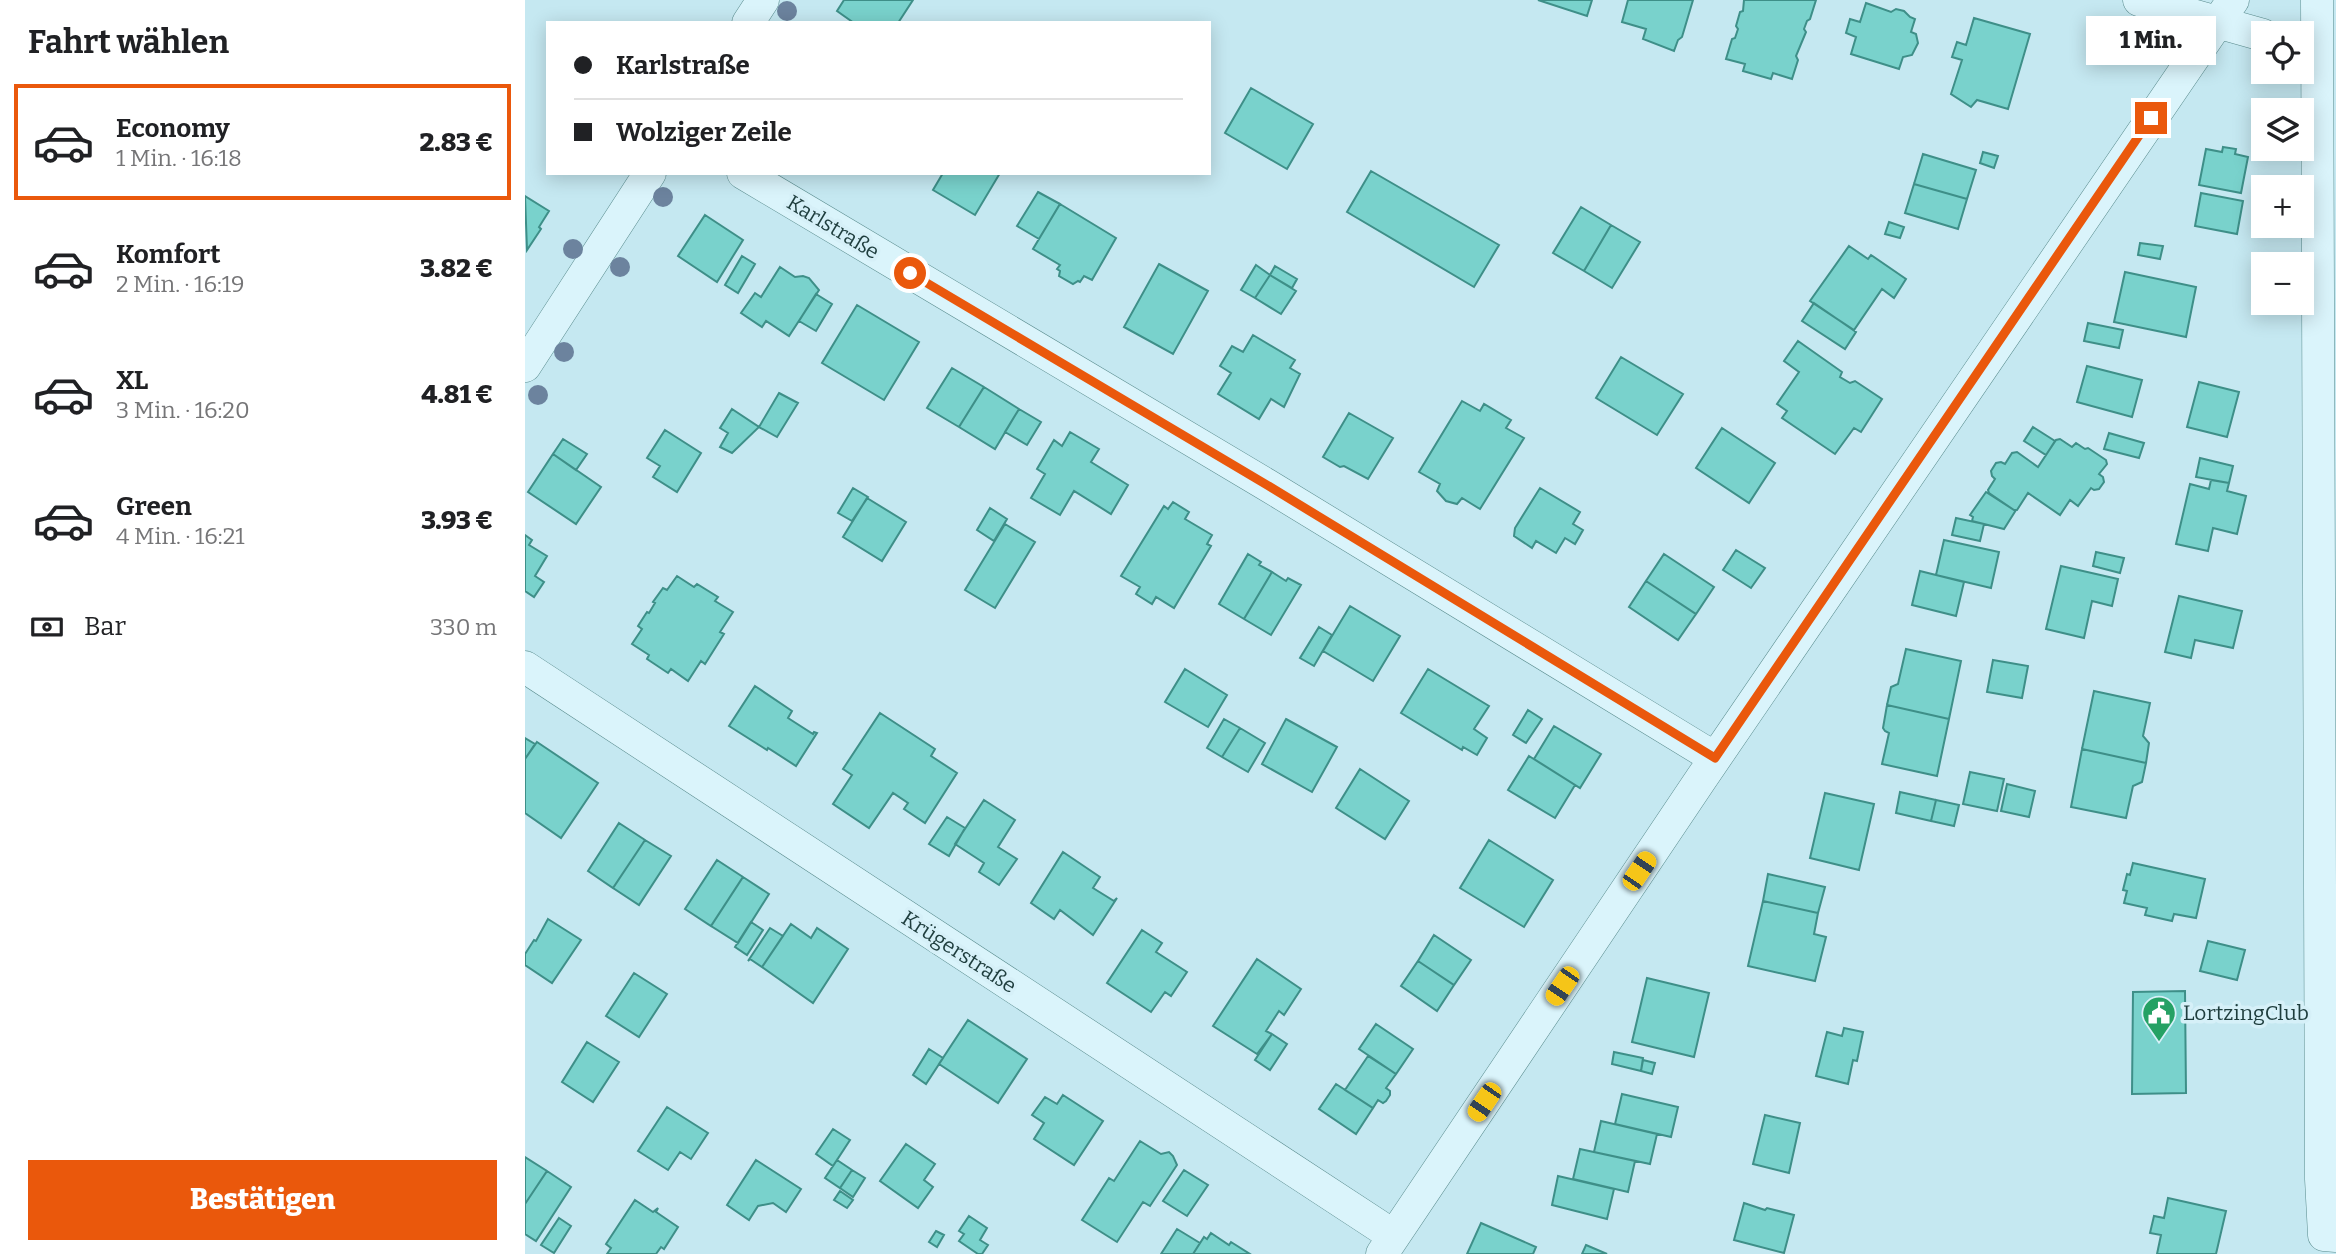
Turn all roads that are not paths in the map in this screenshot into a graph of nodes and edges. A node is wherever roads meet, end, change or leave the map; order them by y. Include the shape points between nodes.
1 (763, 0) edge
2 (2139, 0) edge
3 (2317, 0) edge
4 (2224, 11) edge
5 (749, 21) edge
6 (2251, 28) edge
7 (2318, 50) edge
8 (649, 175) edge
9 (746, 175) edge
10 (525, 366) edge
11 (525, 667) edge
12 (2328, 719) edge
13 (1715, 758) junction
14 (2330, 1236) edge
15 (1388, 1245) edge

1 - 5 street
2 - 4 street
3 - 7 street
4 - 6 street
4 - 13 street
7 - 12 street
8 - 10 street
9 - 13 street, Karlstraße
11 - 15 street, Krügerstraße
12 - 14 street via 2321,1179
13 - 15 street

